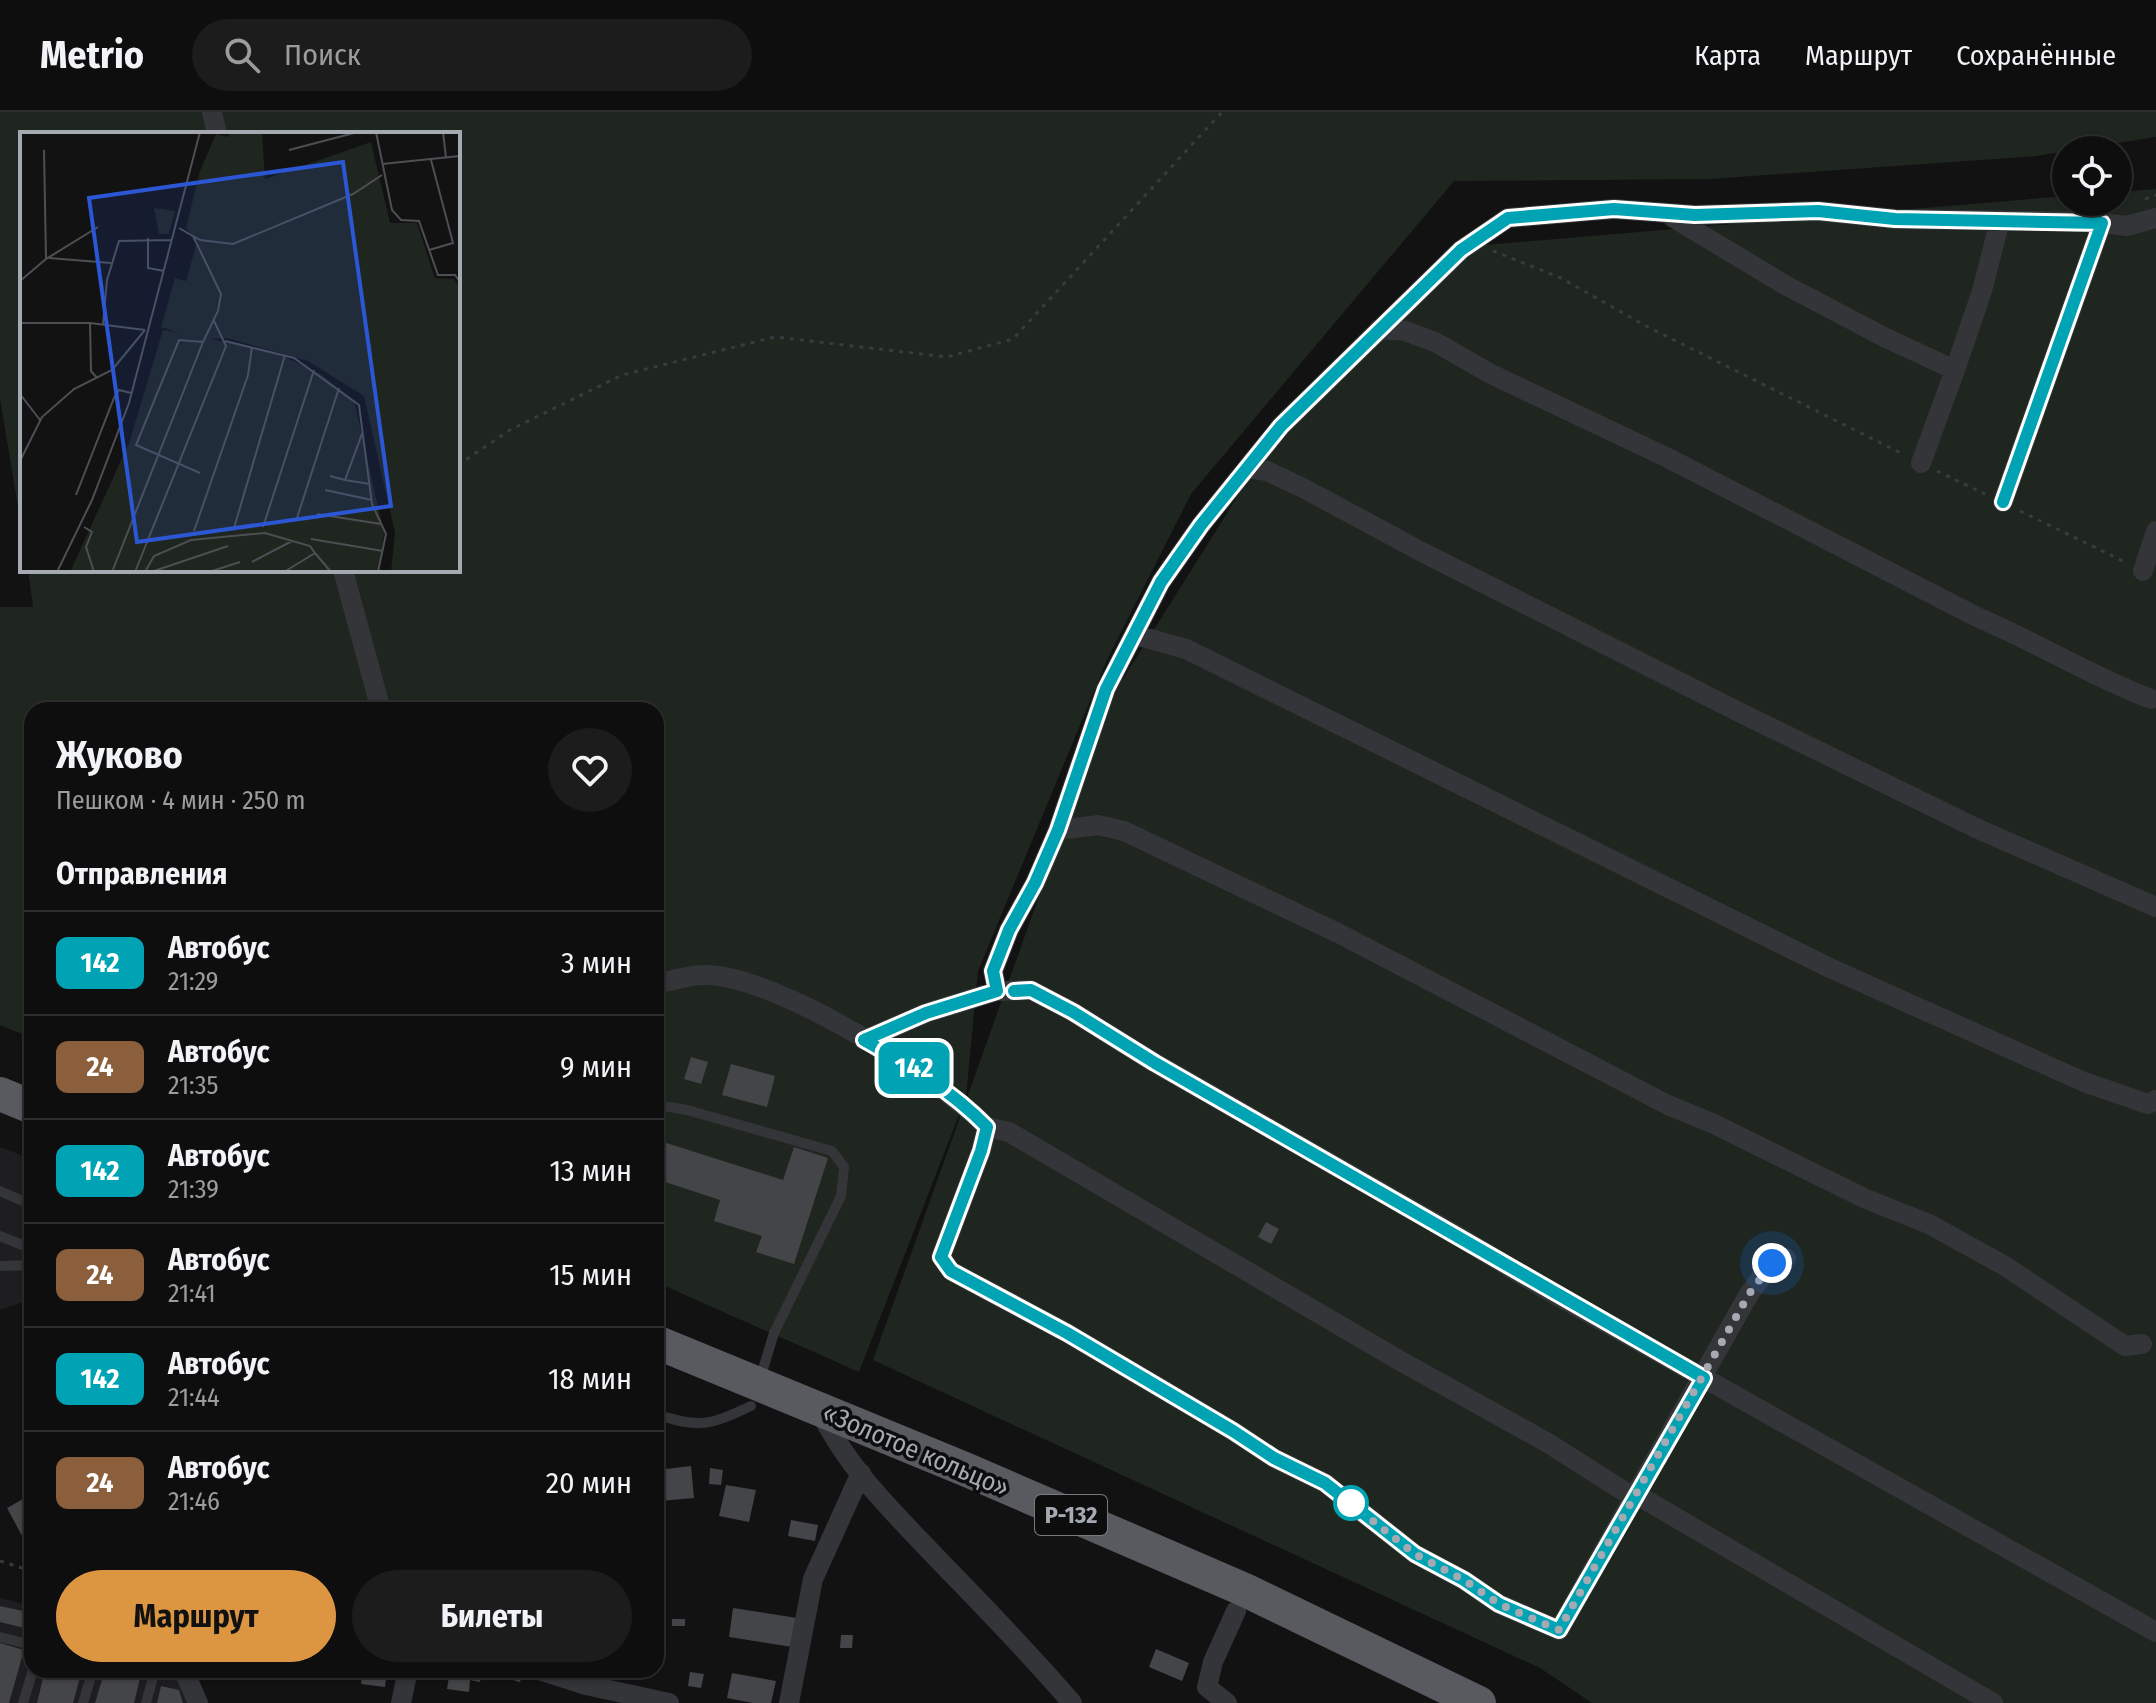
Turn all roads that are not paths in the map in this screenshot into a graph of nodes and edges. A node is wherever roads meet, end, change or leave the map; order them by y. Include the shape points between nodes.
1 (212, 112) edge
2 (217, 132) edge
3 (1665, 213) junction
4 (2156, 218) edge
5 (2000, 220) junction
6 (2102, 223) junction
7 (1379, 329) junction
8 (1955, 370) junction
9 (1921, 463) road end
10 (1247, 468) junction
11 (2003, 502) road end
12 (2156, 531) edge
13 (2143, 571) road end
14 (344, 572) edge
15 (1136, 635) junction
16 (2151, 699) dead end
17 (379, 702) edge
18 (1058, 830) junction
19 (2156, 907) edge
20 (664, 982) edge
21 (997, 991) junction
22 (864, 1040) junction
23 (0, 1070) edge
24 (24, 1080) edge
25 (0, 1094) edge
26 (2156, 1100) edge
27 (24, 1104) edge
28 (664, 1106) edge
29 (987, 1127) junction
30 (0, 1191) edge
31 (24, 1202) edge
32 (0, 1236) edge
33 (24, 1246) edge
34 (1786, 1258) dead end
35 (24, 1265) edge
36 (0, 1266) edge
37 (2142, 1344) dead end
38 (664, 1346) edge
39 (664, 1368) edge
40 (1704, 1378) junction
41 (755, 1395) junction
42 (664, 1417) edge
43 (825, 1424) junction
44 (861, 1473) junction
45 (1633, 1497) junction
46 (1236, 1611) junction
47 (2156, 1632) edge
48 (0, 1637) edge
49 (24, 1643) edge
50 (31, 1678) edge
51 (91, 1678) edge
52 (153, 1678) edge
53 (185, 1678) edge
54 (406, 1678) edge
55 (564, 1678) edge
56 (23, 1703) edge
57 (83, 1703) edge
58 (146, 1703) edge
59 (198, 1703) edge
60 (401, 1703) edge
61 (669, 1703) edge
62 (789, 1703) edge
63 (1072, 1703) edge
64 (1227, 1703) edge
65 (1427, 1703) edge
66 (1479, 1703) edge
67 (1993, 1703) edge

1 - 2 street
3 - 5 street via 1818,211 1895,219
3 - 7 street via 1614,209 1508,218 1466,246
3 - 8 street via 1787,286
4 - 6 street via 2127,226
5 - 6 street
5 - 8 street
6 - 11 street
7 - 10 street via 1281,426
7 - 16 street via 1435,342 2108,683
8 - 9 street
10 - 15 street via 1161,582
10 - 19 street via 1305,489 1976,828
12 - 13 street
14 - 17 street
15 - 18 street via 1106,689
15 - 26 street via 1186,649 1830,968 2084,1082 2148,1104
18 - 21 street via 993,971
18 - 37 street via 1098,825 1124,831 1224,878 1668,1105 1929,1224 2005,1266 2125,1346
20 - 22 street via 704,975 746,982 804,1006
21 - 22 street
21 - 40 street via 1031,990 1073,1012
22 - 29 street via 915,1069
23 - 24 highway
25 - 27 highway
28 - 41 lane via 832,1151 844,1167 841,1196 774,1333
29 - 45 street via 1009,1132
29 - 45 street via 941,1257 951,1271 1325,1483 1415,1554 1499,1604 1559,1630
30 - 31 lane
32 - 33 lane
34 - 40 street via 1772,1263 1749,1294
35 - 36 lane
38 - 41 highway, «Золотое кольцо» / Р-132
39 - 41 highway, «Золотое кольцо» / Р-132
40 - 45 street
40 - 47 street
41 - 42 lane via 713,1421 691,1425
41 - 43 highway, «Золотое кольцо» / Р-132
43 - 44 street
43 - 46 highway, «Золотое кольцо» / Р-132
43 - 66 highway, «Золотое кольцо» / Р-132 via 1245,1590
44 - 62 street via 813,1579
44 - 63 street
45 - 67 street
46 - 64 street via 1205,1694
46 - 65 highway, «Золотое кольцо» / Р-132
48 - 49 lane
50 - 56 lane
51 - 57 lane
52 - 58 lane
53 - 59 street
54 - 60 street
55 - 61 street

